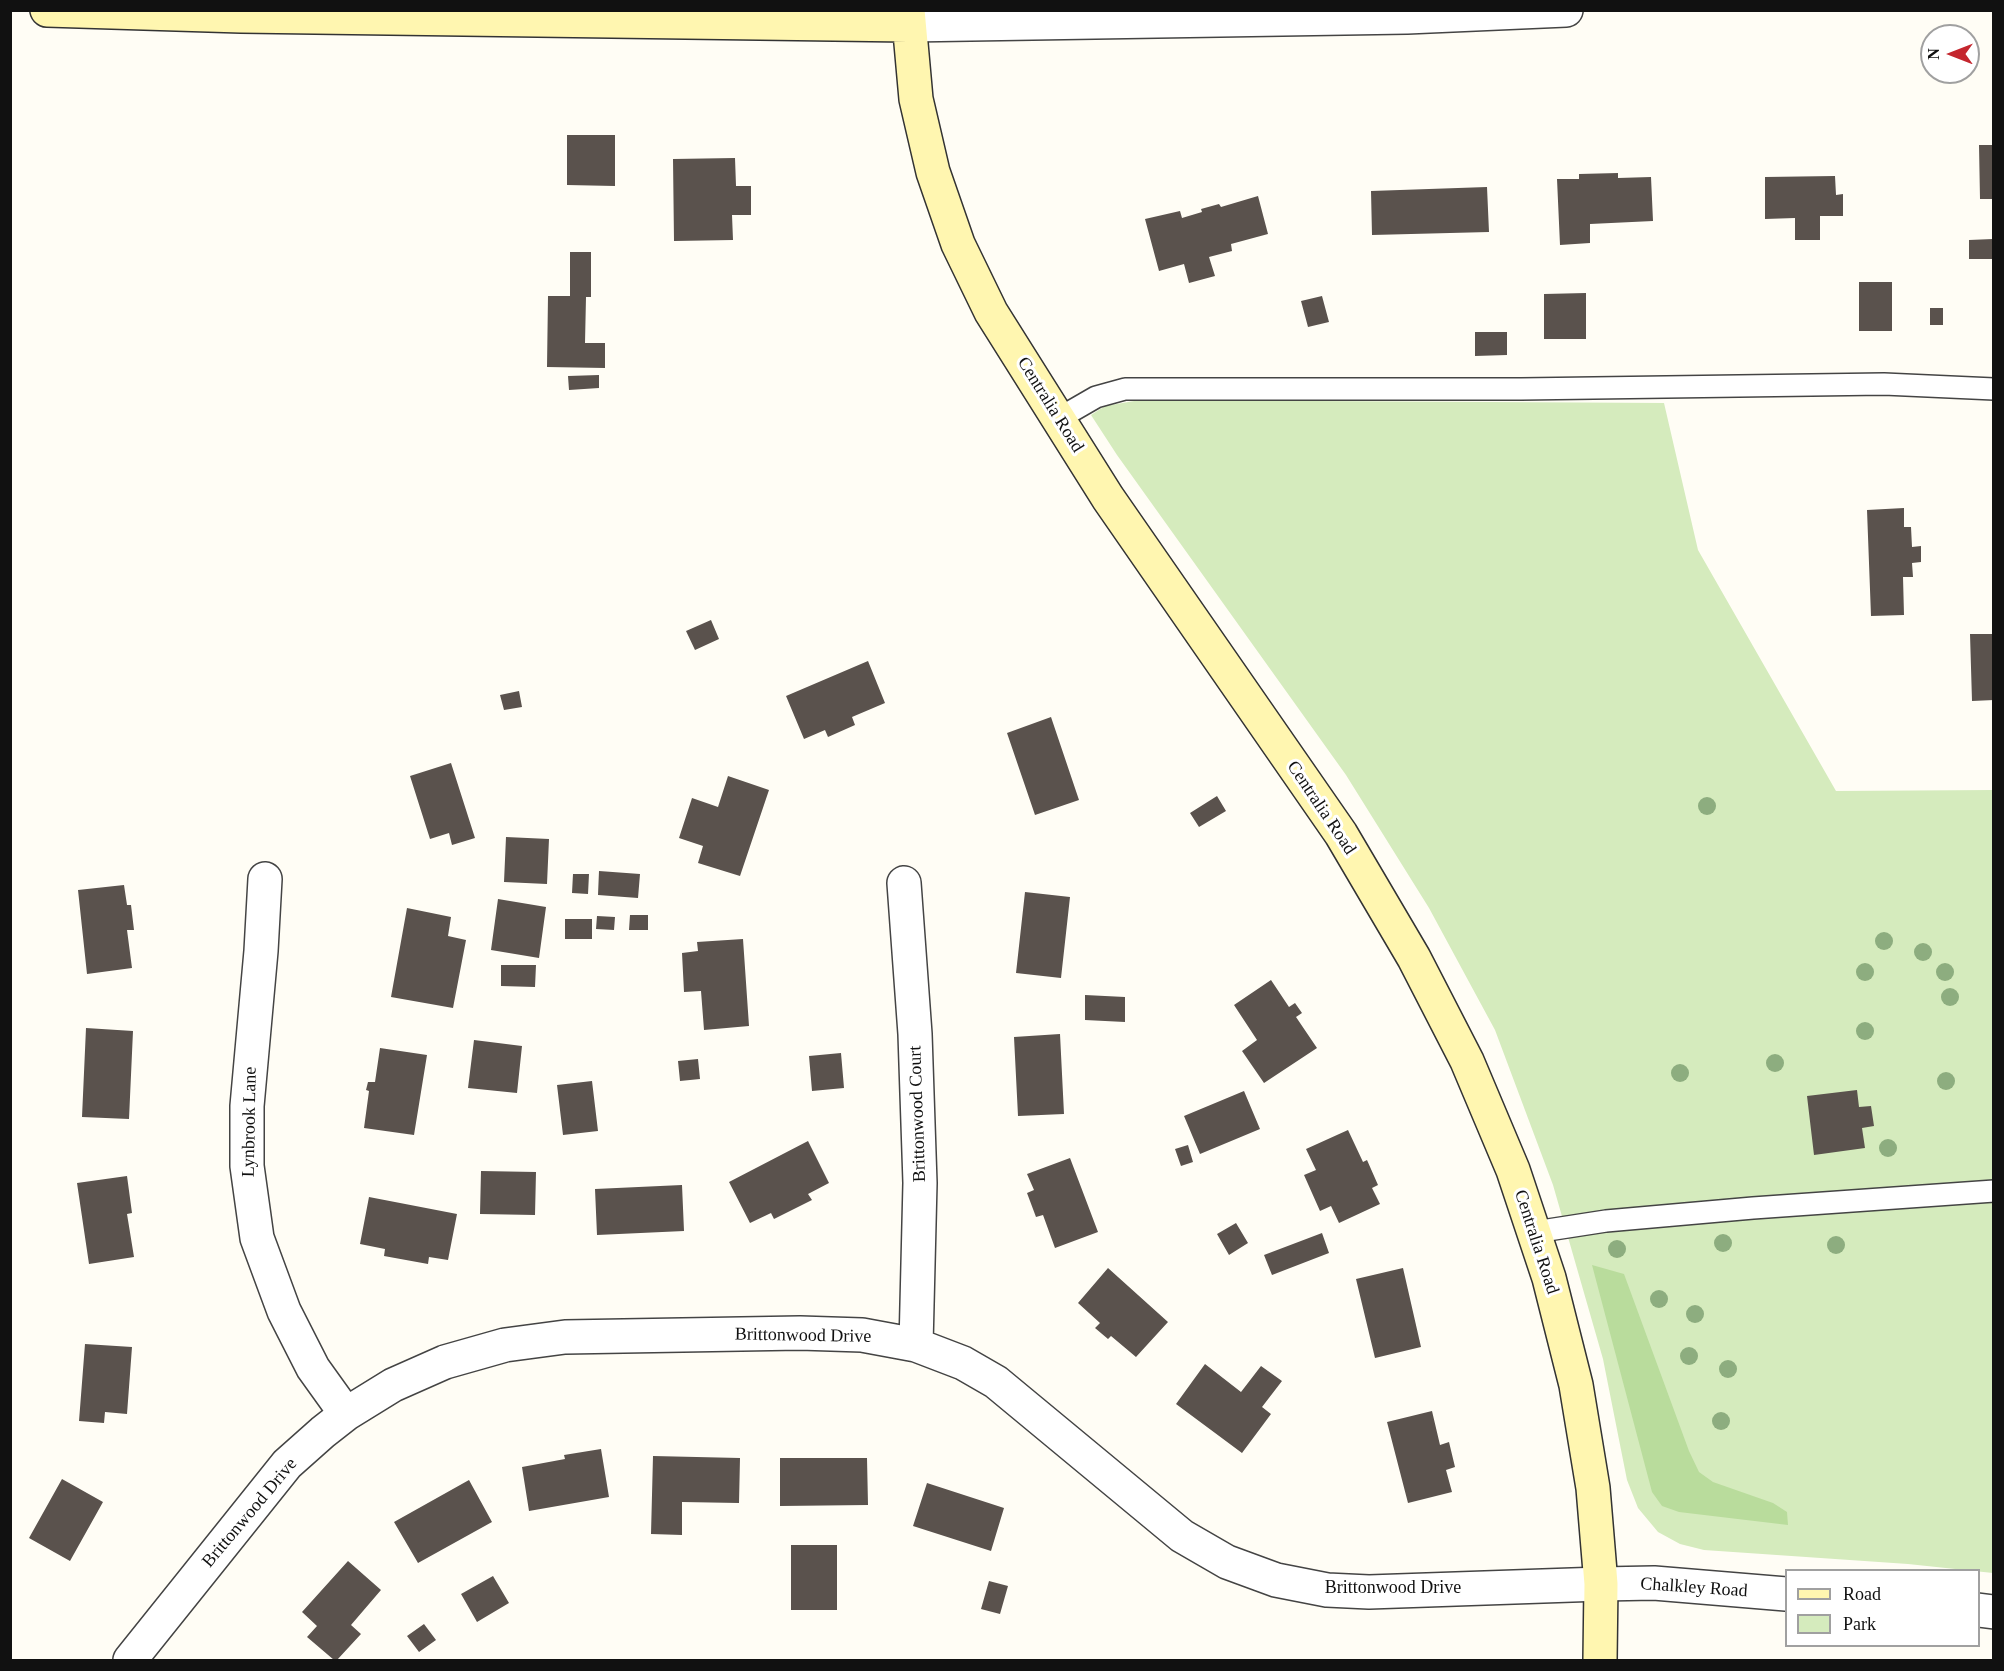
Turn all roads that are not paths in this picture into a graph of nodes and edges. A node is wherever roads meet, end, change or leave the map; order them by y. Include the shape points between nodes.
1 (47, 10) edge
2 (1566, 10) edge
3 (908, 18) edge
4 (1994, 389) edge
5 (1060, 422) junction
6 (265, 879) dead end
7 (904, 883) dead end
8 (1994, 1191) edge
9 (1535, 1232) junction
10 (916, 1345) junction
11 (346, 1414) junction
12 (1601, 1584) junction
13 (1785, 1594) edge
14 (129, 1660) edge
15 (1600, 1660) edge

1 - 3 main road via 241,16
2 - 3 street via 1407,17
3 - 5 main road, Centralia Road via 916,99 933,172 958,244 991,312
4 - 5 lane via 1884,384 1125,389 1096,397
5 - 9 main road, Centralia Road via 1108,498 1341,834 1414,958 1467,1061
6 - 11 street, Lynbrook Lane via 247,1107 247,1166 257,1238 284,1311 313,1368
7 - 10 street, Brittonwood Court via 920,1183
8 - 9 lane via 1629,1219
9 - 12 main road, Centralia Road via 1576,1385 1593,1488
10 - 11 street, Brittonwood Drive via 862,1335 800,1333 565,1337 506,1345 445,1362 393,1385
10 - 12 street, Brittonwood Drive via 963,1363 996,1382 1182,1536 1227,1562 1276,1580 1327,1590 1369,1592
11 - 14 street, Brittonwood Drive via 287,1464
12 - 13 street, Chalkley Road via 1654,1583
12 - 15 main road, Centralia Road

